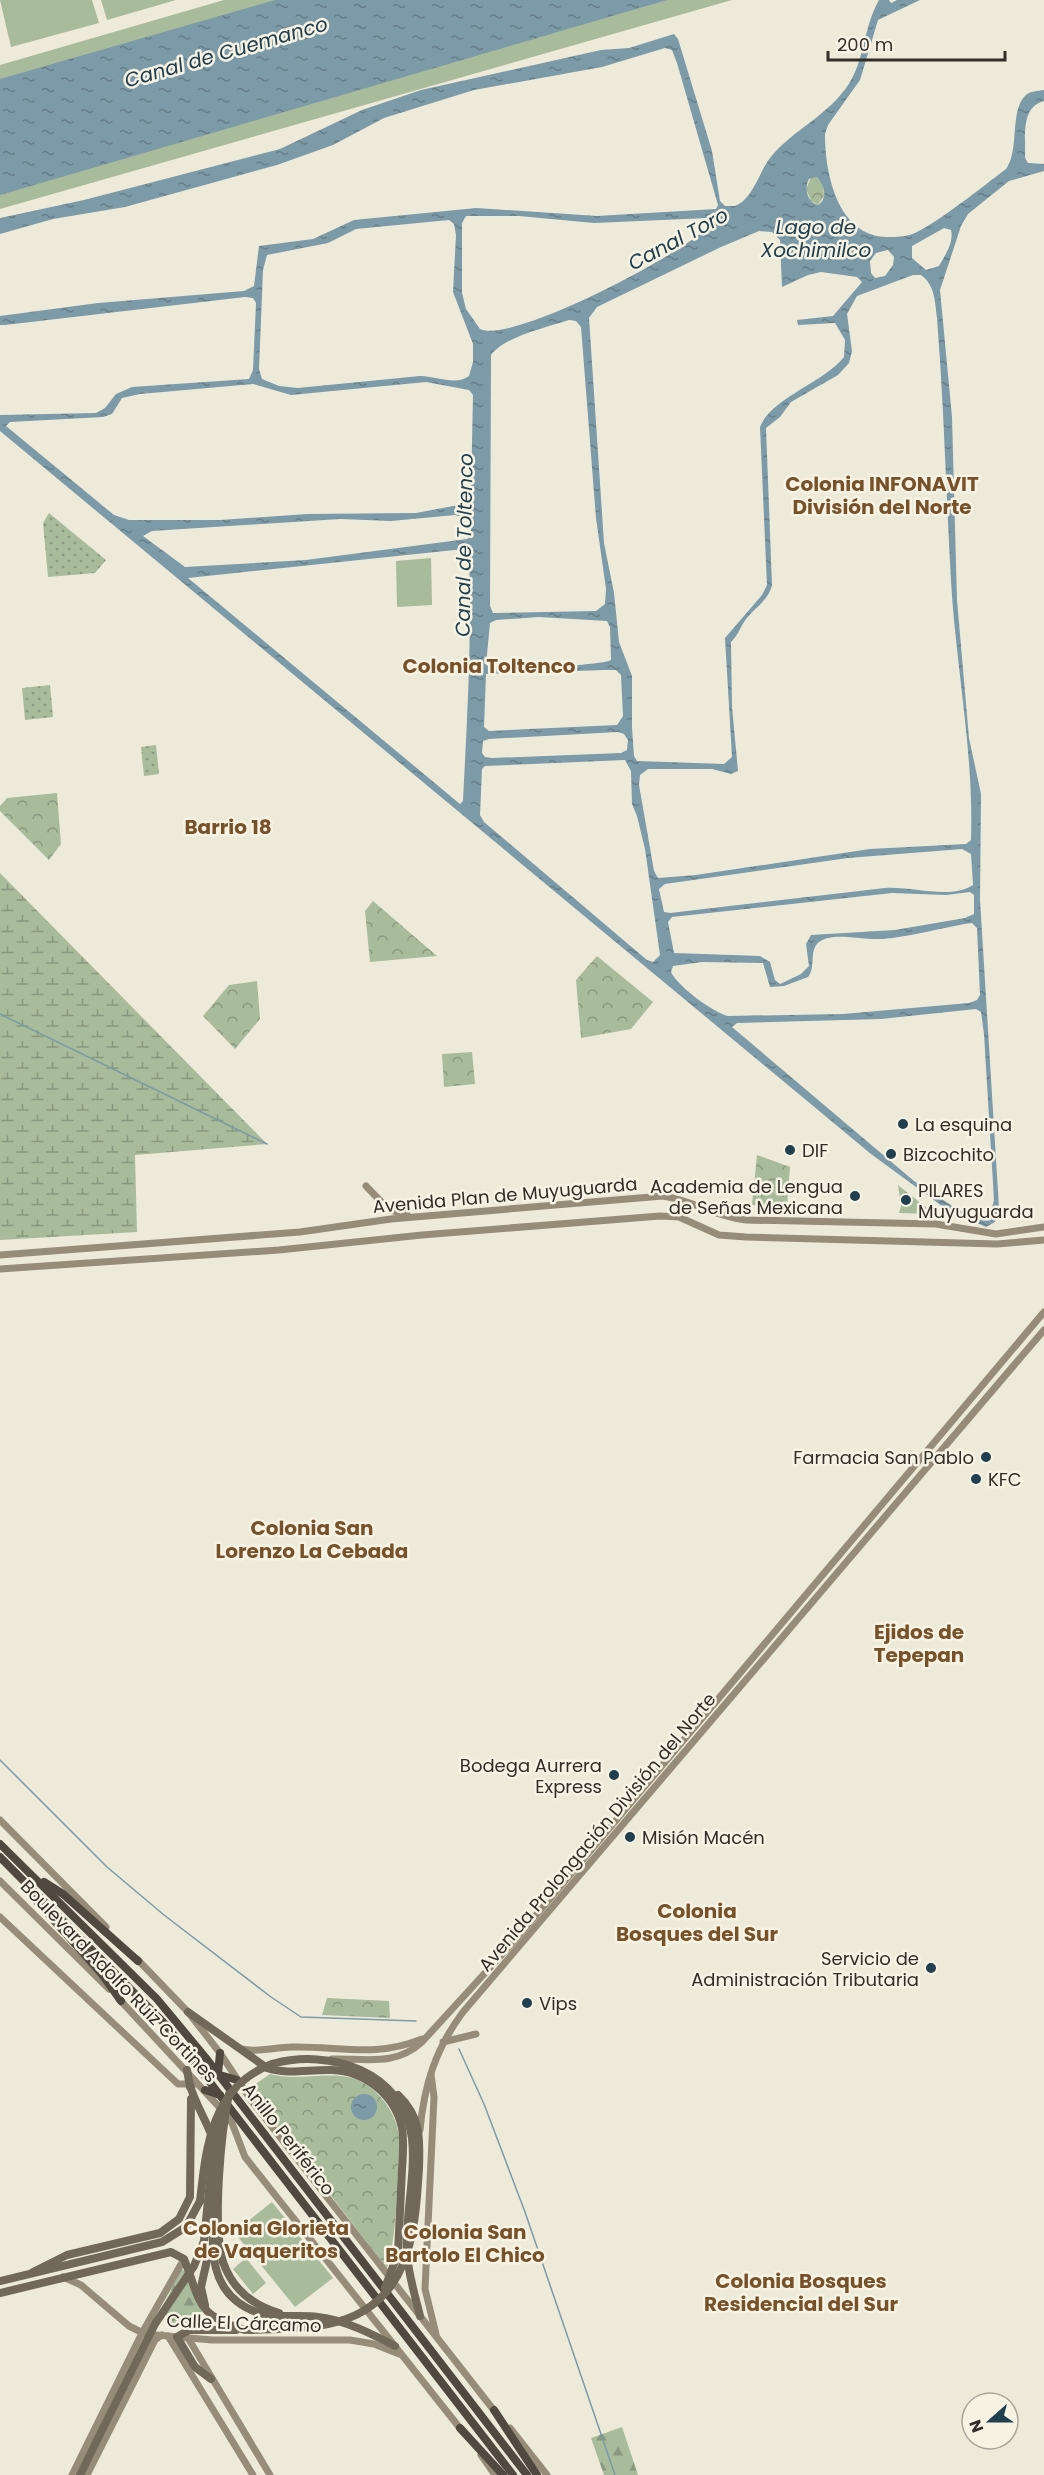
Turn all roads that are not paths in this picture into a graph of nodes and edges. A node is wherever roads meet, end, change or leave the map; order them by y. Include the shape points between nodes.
1 (366, 1186) dead end
2 (428, 1216) junction
3 (1044, 1227) edge
4 (1044, 1240) edge
5 (0, 1255) edge
6 (0, 1269) edge
7 (1044, 1312) edge
8 (1044, 1330) edge
9 (0, 1820) edge
10 (0, 1844) edge
11 (0, 1857) edge
12 (34, 1877) junction
13 (0, 1881) edge
14 (0, 1917) edge
15 (138, 1960) junction
16 (121, 2001) junction
17 (188, 2012) junction
18 (476, 2034) dead end
19 (425, 2038) junction
20 (443, 2042) junction
21 (238, 2048) junction
22 (220, 2053) junction
23 (319, 2060) junction
24 (187, 2070) joint
25 (430, 2071) junction
26 (218, 2074) junction
27 (237, 2080) junction
28 (385, 2084) junction
29 (198, 2086) junction
30 (225, 2095) junction
31 (224, 2110) junction
32 (420, 2130) junction
33 (212, 2243) junction
34 (184, 2259) junction
35 (33, 2272) junction
36 (62, 2276) junction
37 (0, 2281) edge
38 (0, 2293) edge
39 (382, 2295) junction
40 (212, 2316) junction
41 (296, 2316) junction
42 (420, 2316) junction
43 (247, 2330) junction
44 (142, 2332) junction
45 (169, 2336) junction
46 (436, 2336) junction
47 (188, 2338) junction
48 (136, 2343) junction
49 (395, 2346) junction
50 (149, 2351) junction
51 (404, 2357) junction
52 (213, 2383) junction
53 (202, 2394) junction
54 (494, 2410) junction
55 (460, 2428) junction
56 (72, 2475) edge
57 (80, 2475) edge
58 (87, 2475) edge
59 (253, 2475) edge
60 (270, 2475) edge
61 (495, 2475) edge
62 (503, 2475) edge
63 (513, 2475) edge
64 (527, 2475) edge
65 (537, 2475) edge
66 (547, 2475) edge

1 - 2 main road via 394,1213
2 - 3 main road, Avenida Plan de Muyuguarda via 663,1196 730,1219 936,1224 996,1234
2 - 5 main road, Avenida Plan de Muyuguarda via 300,1232
4 - 6 main road, Avenida Plan de Muyuguarda via 997,1244 746,1237 719,1235 670,1216 279,1250
7 - 19 main road, Avenida Prolongación División del Norte via 516,1939
8 - 20 main road, Avenida Prolongación División del Norte via 464,2012
9 - 15 main road, Boulevard Adolfo Ruiz Cortines
10 - 12 highway, Anillo Periférico
11 - 16 highway
11 - 30 highway, Anillo Periférico via 165,2024
12 - 15 highway via 57,1889
12 - 26 highway, Anillo Periférico via 157,1999
13 - 16 main road, Boulevard Adolfo Ruiz Cortines
14 - 29 main road via 178,2084
15 - 17 main road, Boulevard Adolfo Ruiz Cortines
16 - 24 main road, Boulevard Adolfo Ruiz Cortines
17 - 21 main road
17 - 22 main road, Boulevard Adolfo Ruiz Cortines
18 - 20 main road
19 - 21 main road via 374,2052
19 - 23 main road, Avenida Prolongación División del Norte via 409,2052 385,2060
20 - 25 main road, Avenida Prolongación División del Norte
21 - 39 main road, bridge via 273,2070 339,2070 358,2075 389,2098 403,2135 402,2169 398,2253
22 - 26 highway
22 - 27 main road, Boulevard Adolfo Ruiz Cortines
23 - 28 main road via 357,2067
23 - 30 main road, bridge via 289,2060 267,2066
24 - 29 main road
25 - 32 main road, Avenida Prolongación División del Norte
25 - 46 main road via 434,2097 425,2289
26 - 27 highway
26 - 64 highway, Anillo Periférico
27 - 42 main road, Boulevard Adolfo Ruiz Cortines
28 - 32 main road via 411,2108
28 - 42 main road via 402,2106 411,2130 407,2252
29 - 30 highway
29 - 31 main road, Boulevard Adolfo Ruiz Cortines
29 - 33 main road via 215,2150
29 - 35 main road via 192,2124 191,2193 180,2219 153,2236 67,2255
30 - 31 highway
30 - 35 main road, bridge via 208,2137 200,2201 190,2222 167,2240
30 - 63 highway, Anillo Periférico
31 - 41 main road, bridge via 219,2235 223,2262 234,2285 251,2300 270,2310
31 - 49 main road, Boulevard Adolfo Ruiz Cortines via 245,2157
31 - 57 main road, bridge via 213,2150 204,2241 194,2266 155,2324
32 - 39 main road, Avenida Prolongación División del Norte, bridge via 415,2226 409,2252
33 - 40 main road via 201,2287
33 - 41 main road via 217,2271 237,2300 259,2313
34 - 36 main road via 168,2252
34 - 40 main road via 197,2300
34 - 44 main road
35 - 37 main road
36 - 38 main road
36 - 44 main road, Calle El Cárcamo via 81,2285 129,2326
39 - 43 main road, Avenida Prolongación División del Norte, bridge via 358,2314 339,2321
40 - 43 main road
41 - 49 main road via 331,2319
42 - 46 main road, Boulevard Adolfo Ruiz Cortines
43 - 45 main road, Avenida Prolongación División del Norte via 189,2330
44 - 45 main road, Calle El Cárcamo
44 - 48 main road
45 - 47 main road, Calle El Cárcamo
45 - 50 main road via 155,2340
45 - 52 main road
45 - 53 main road
46 - 54 main road, Boulevard Adolfo Ruiz Cortines
47 - 51 main road, Calle El Cárcamo via 350,2340 374,2344
47 - 52 main road
48 - 50 main road
48 - 56 main road
49 - 51 main road, Boulevard Adolfo Ruiz Cortines
50 - 58 main road
51 - 55 main road, Boulevard Adolfo Ruiz Cortines
52 - 53 main road
52 - 60 main road
53 - 59 main road
54 - 65 highway
54 - 66 main road, Boulevard Adolfo Ruiz Cortines
55 - 61 main road, Boulevard Adolfo Ruiz Cortines
55 - 62 highway

